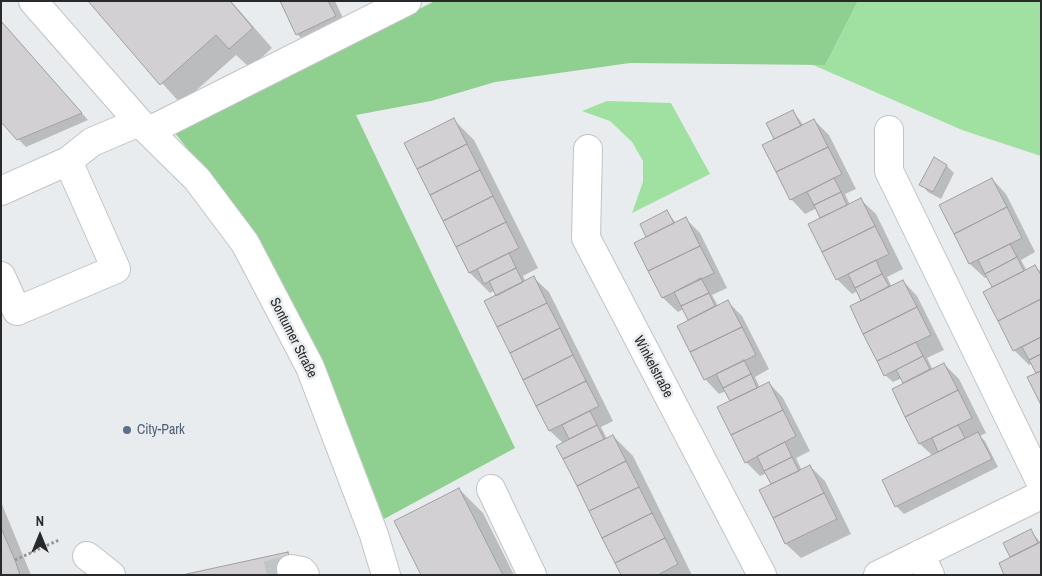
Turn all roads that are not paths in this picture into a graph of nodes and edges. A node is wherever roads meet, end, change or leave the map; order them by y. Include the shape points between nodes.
1 (33, 1) edge
2 (407, 1) edge
3 (144, 126) junction
4 (889, 130) dead end
5 (588, 149) dead end
6 (68, 161) junction
7 (1, 191) edge
8 (1, 276) edge
9 (1041, 483) edge
10 (491, 489) dead end
11 (1041, 495) edge
12 (87, 556) dead end
13 (925, 564) edge
14 (112, 575) edge
15 (386, 575) edge
16 (532, 575) edge
17 (762, 575) edge
18 (878, 575) edge

1 - 3 street, Sontumer Straße
2 - 3 street
3 - 6 street via 92,142
3 - 15 street, Sontumer Straße via 197,179 245,243 310,367
4 - 9 street via 889,171
5 - 17 street, Winkelstraße via 586,238
6 - 7 street
6 - 8 street via 116,269 17,311
10 - 16 street
11 - 13 street
12 - 14 street
13 - 18 street

